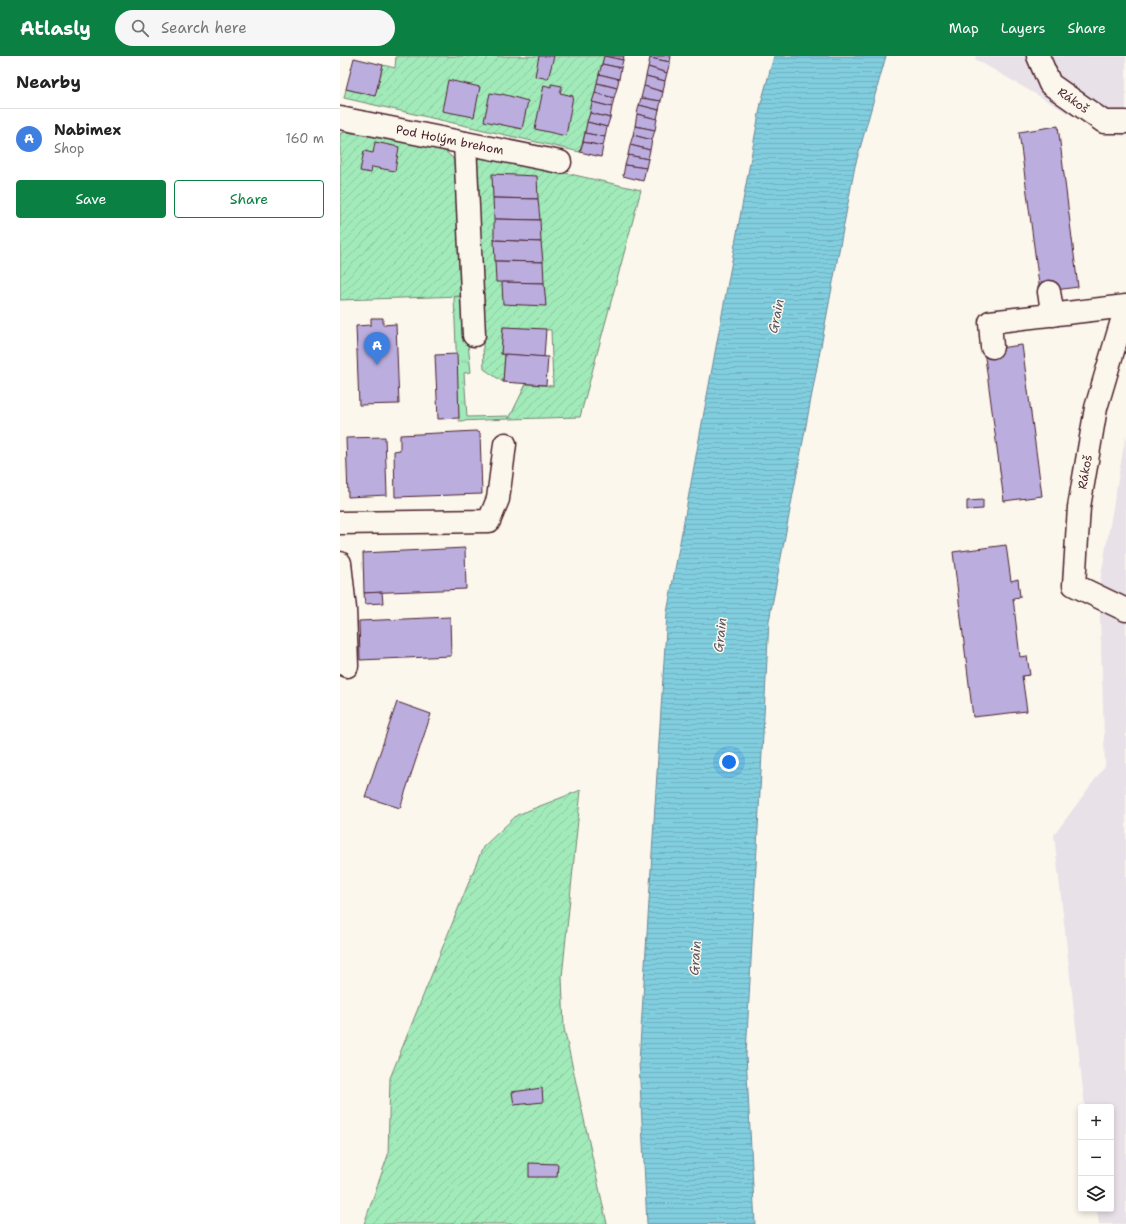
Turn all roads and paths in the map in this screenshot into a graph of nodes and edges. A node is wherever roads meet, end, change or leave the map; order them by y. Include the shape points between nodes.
1 (1038, 56) edge
2 (340, 118) edge
3 (1126, 122) edge
4 (465, 143) junction
5 (560, 162) dead end
6 (1049, 292) dead end
7 (1126, 307) edge
8 (1053, 315) junction
9 (474, 334) dead end
10 (992, 347) dead end
11 (505, 444) dead end
12 (340, 523) edge
13 (340, 563) edge
14 (1126, 610) edge
15 (346, 666) dead end

1 - 3 street, Rákoš via 1050,84 1104,122
2 - 4 street, Pod Holým brehom
4 - 5 street, Pod Holým brehom
4 - 9 street
6 - 8 street
7 - 8 street
7 - 14 street, Rákoš via 1096,408 1079,507 1074,585
8 - 10 street via 990,322
11 - 12 street via 498,499 489,521
13 - 15 street via 345,609

